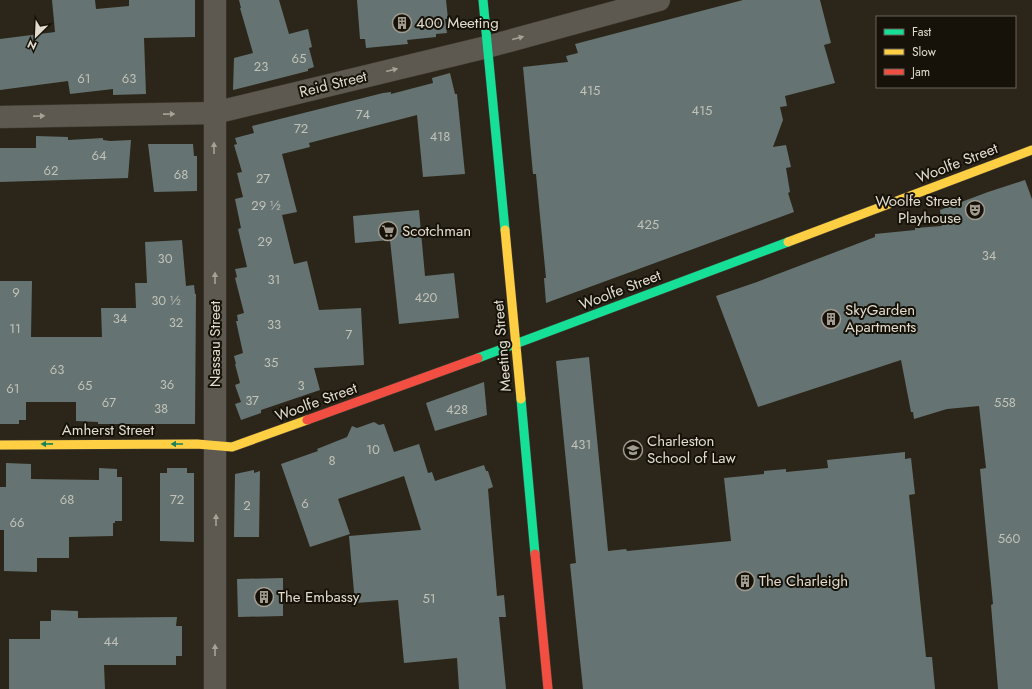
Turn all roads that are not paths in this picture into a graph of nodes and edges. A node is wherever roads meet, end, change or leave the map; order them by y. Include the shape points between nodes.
1 (215, 0) edge
2 (483, 0) edge
3 (659, 0) edge
4 (487, 46) junction
5 (214, 113) junction
6 (0, 117) edge
7 (1032, 150) edge
8 (516, 344) junction
9 (0, 445) edge
10 (216, 446) junction
11 (215, 689) edge
12 (548, 689) edge

1 - 5 street, Nassau Street
2 - 4 street, Meeting Street
4 -> 3 street, Reid Street
5 -> 4 street, Reid Street
4 - 8 street, Meeting Street
6 -> 5 street, Reid Street
10 -> 5 street, Nassau Street
7 - 8 street, Woolfe Street
8 - 10 street, Woolfe Street via 232,447
8 - 12 street, Meeting Street
10 -> 9 street, Amherst Street
11 -> 10 street, Nassau Street

